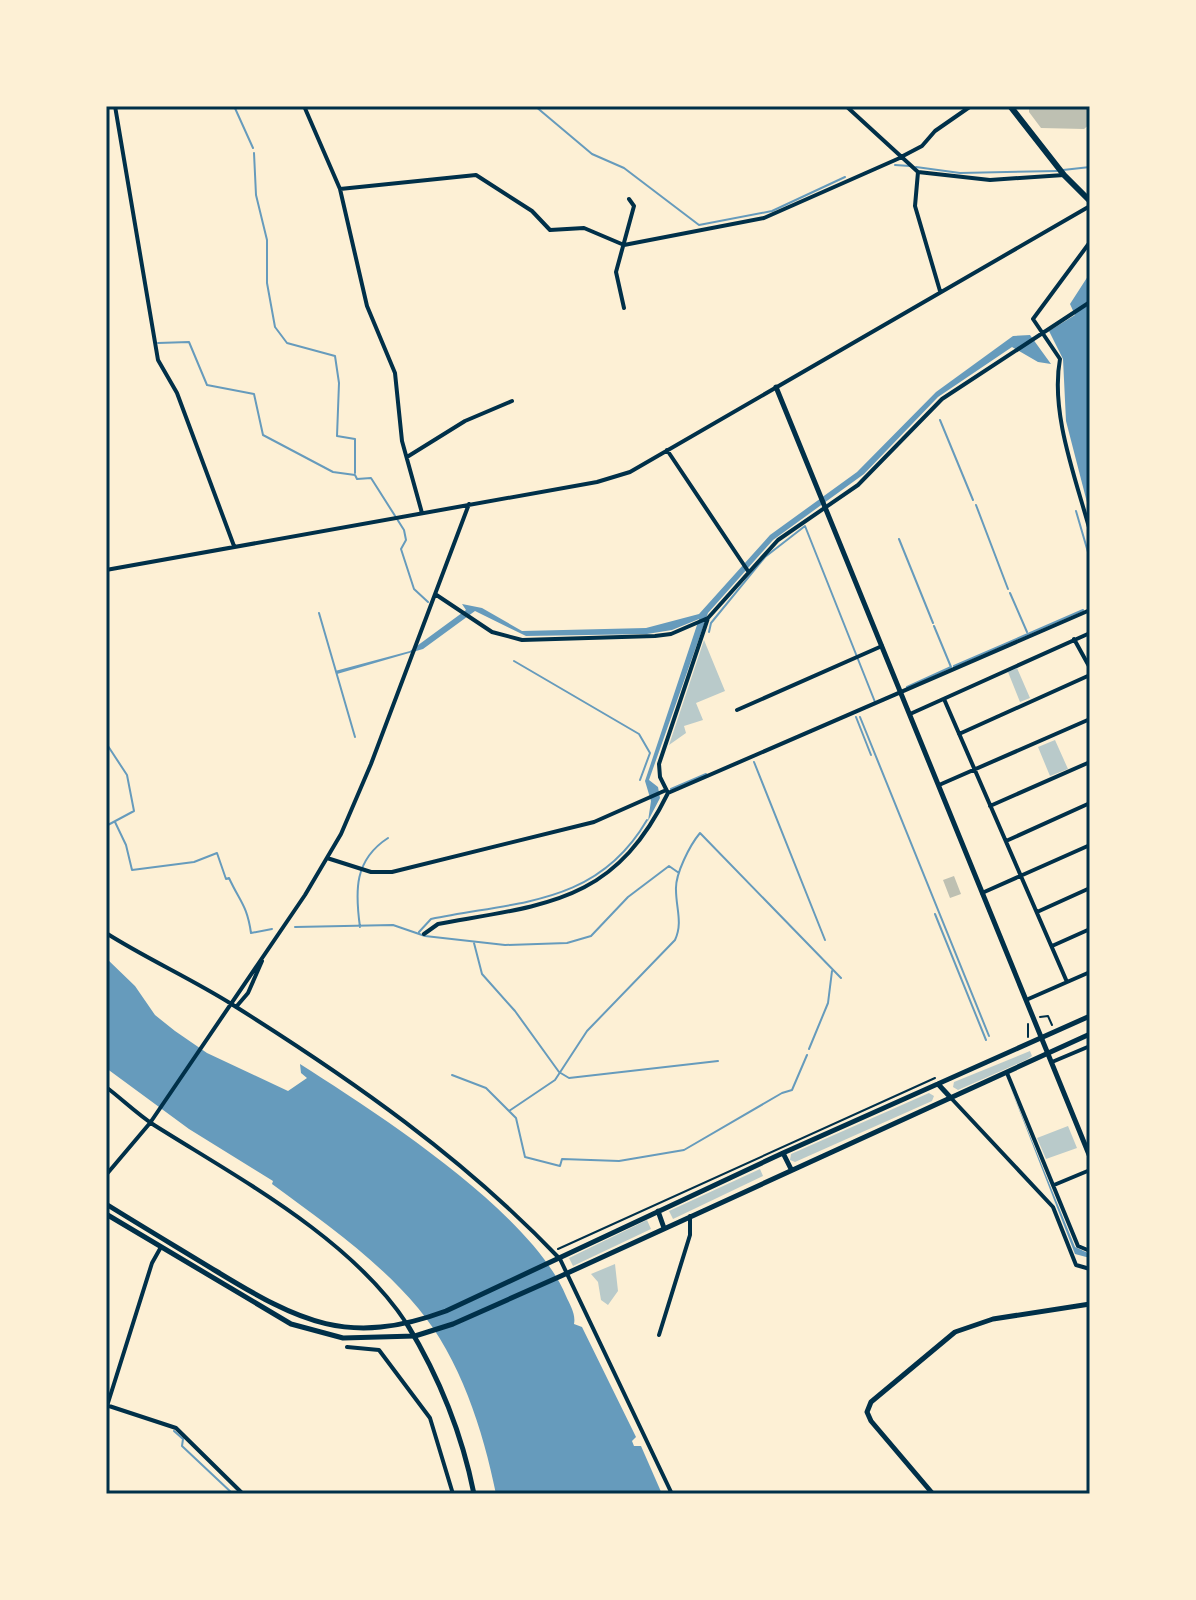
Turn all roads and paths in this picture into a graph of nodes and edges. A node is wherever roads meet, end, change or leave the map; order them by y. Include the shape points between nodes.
1 (115, 106) edge
2 (304, 106) edge
3 (846, 106) edge
4 (971, 106) edge
5 (1010, 106) edge
6 (902, 157) junction
7 (914, 168) junction
8 (1061, 172) junction
9 (340, 189) junction
10 (629, 199) dead end
11 (1090, 204) edge
12 (1090, 242) edge
13 (624, 245) junction
14 (940, 291) junction
15 (1090, 302) edge
16 (624, 308) dead end
17 (1043, 330) junction
18 (776, 387) junction
19 (512, 401) dead end
20 (667, 450) junction
21 (407, 457) junction
22 (469, 504) junction
23 (826, 505) junction
24 (422, 513) junction
25 (1090, 531) edge
26 (234, 546) junction
27 (106, 570) edge
28 (748, 570) junction
29 (435, 594) junction
30 (1090, 610) edge
31 (707, 619) junction
32 (1090, 633) edge
33 (1074, 639) junction
34 (882, 646) junction
35 (1090, 668) edge
36 (1090, 675) edge
37 (901, 693) junction
38 (944, 699) junction
39 (737, 710) dead end
40 (910, 714) junction
41 (1090, 719) edge
42 (959, 734) junction
43 (1090, 762) edge
44 (974, 770) junction
45 (939, 785) junction
46 (665, 792) junction
47 (1090, 803) edge
48 (990, 806) junction
49 (1006, 841) junction
50 (1090, 845) edge
51 (327, 858) junction
52 (1021, 876) junction
53 (1090, 888) edge
54 (982, 893) junction
55 (1037, 912) junction
56 (1090, 929) edge
57 (106, 933) edge
58 (424, 934) dead end
59 (1052, 946) junction
60 (1090, 972) edge
61 (1067, 982) junction
62 (1026, 1000) junction
63 (232, 1006) junction
64 (1090, 1016) edge
65 (1041, 1017) dead end
66 (1052, 1025) dead end
67 (1090, 1034) edge
68 (1042, 1039) junction
69 (1090, 1046) edge
70 (1048, 1054) junction
71 (1051, 1062) junction
72 (1007, 1073) junction
73 (938, 1084) junction
74 (106, 1087) edge
75 (951, 1098) junction
76 (151, 1120) junction
77 (783, 1153) junction
78 (1090, 1157) edge
79 (791, 1169) junction
80 (1090, 1170) edge
81 (106, 1175) edge
82 (1054, 1185) junction
83 (106, 1204) edge
84 (658, 1211) junction
85 (106, 1214) edge
86 (690, 1216) junction
87 (664, 1228) junction
88 (161, 1247) junction
89 (1090, 1251) edge
90 (560, 1259) junction
91 (1090, 1269) edge
92 (564, 1275) junction
93 (1090, 1304) edge
94 (407, 1324) junction
95 (659, 1335) dead end
96 (415, 1336) junction
97 (347, 1347) dead end
98 (106, 1405) edge
99 (243, 1494) edge
100 (453, 1494) edge
101 (474, 1494) edge
102 (672, 1494) edge
103 (933, 1494) edge

1 - 26 street via 158,360 177,393
2 - 9 street
3 - 6 street
4 - 6 street
5 - 8 main road
6 - 7 street
6 - 13 street via 764,218
7 - 8 street via 990,180
7 - 14 street via 915,206
8 - 11 main road
9 - 13 street via 476,175 532,211 550,230 584,228
9 - 21 street via 369,313 395,373
10 - 13 street via 634,206
11 - 14 street
12 - 17 street via 1033,319
13 - 16 street via 616,272
14 - 18 street
15 - 17 street
17 - 23 street via 942,399 874,471
17 - 25 street via 1060,359 1063,420
18 - 20 street
18 - 23 main road
19 - 21 street via 478,414
20 - 22 street via 630,472 597,482
20 - 28 street
21 - 24 street
22 - 24 street
22 - 29 street
23 - 28 street
23 - 34 main road
24 - 26 street
26 - 27 street
28 - 31 street
29 - 31 street via 492,632 522,640 655,636
29 - 51 street via 371,764
30 - 37 street
31 - 46 street via 659,764
32 - 33 street
33 - 35 street
33 - 38 street
34 - 37 main road
34 - 39 street
36 - 42 street
37 - 40 main road
37 - 46 street
38 - 40 street
38 - 42 street
40 - 45 main road
41 - 44 street
42 - 44 street
43 - 48 street
44 - 45 street
44 - 48 street
45 - 54 main road
46 - 51 street via 594,822 392,872 361,870
46 - 58 street via 635,849 585,888 557,900 438,924
47 - 49 street
48 - 49 street
49 - 52 street
50 - 52 street
51 - 63 street
52 - 54 street
52 - 55 street
53 - 55 street
54 - 62 main road
55 - 59 street
56 - 59 street
57 - 63 street
59 - 61 street
60 - 61 street
61 - 62 street
62 - 68 main road
63 - 76 street
63 - 90 street via 414,1126 535,1230
64 - 68 main road
65 - 66 path via 1048,1016
67 - 70 main road
68 - 70 main road
68 - 73 main road
69 - 71 street
70 - 71 main road
70 - 72 main road
71 - 78 main road
72 - 75 main road
72 - 82 street
73 - 75 main road
73 - 77 main road
74 - 76 street
75 - 79 main road
75 - 91 street via 1053,1207 1076,1265
76 - 81 street
76 - 94 street via 288,1210 367,1278
77 - 79 main road
77 - 84 main road
79 - 86 main road
80 - 82 street
82 - 89 street via 1078,1246
83 - 94 main road via 275,1307 345,1328
84 - 87 main road
84 - 90 main road
85 - 88 main road
86 - 87 main road
86 - 95 street via 690,1235
87 - 92 main road
88 - 96 main road via 270,1314 315,1332 343,1338
88 - 98 street
90 - 92 street
90 - 94 main road
92 - 96 main road
92 - 102 street
93 - 103 main road via 993,1319 955,1332 871,1402 871,1421
94 - 96 main road
96 - 101 main road via 454,1421
97 - 100 street via 379,1350 430,1418
98 - 99 street via 176,1428

